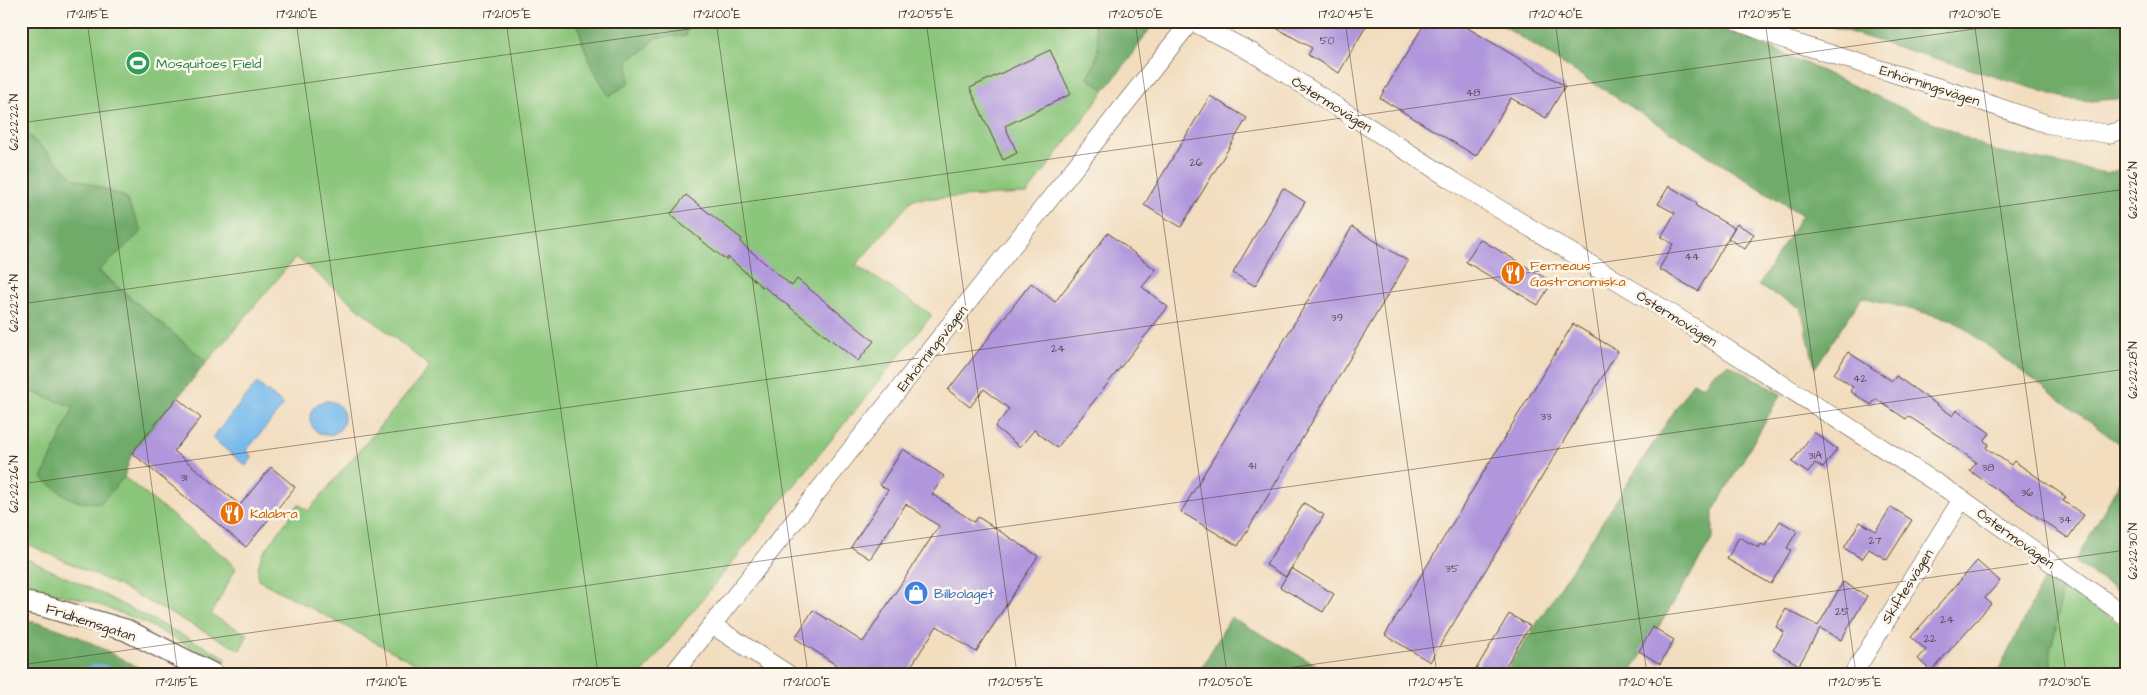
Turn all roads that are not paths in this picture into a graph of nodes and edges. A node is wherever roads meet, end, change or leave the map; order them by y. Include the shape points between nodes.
1 (1191, 21) edge
2 (1737, 21) edge
3 (2126, 130) edge
4 (1962, 499) junction
5 (21, 602) edge
6 (2126, 616) edge
7 (712, 626) junction
8 (214, 674) edge
9 (673, 674) edge
10 (788, 674) edge
11 (1852, 674) edge

1 - 4 street, Östermovägen via 1253,54
1 - 7 street, Enhörningsvägen
2 - 3 street, Enhörningsvägen via 1786,40 2047,124 2108,134
4 - 6 street, Östermovägen
4 - 11 street, Skiftesvägen
5 - 8 street, Fridhemsgatan via 126,630
7 - 9 street, Enhörningsvägen
7 - 10 street

